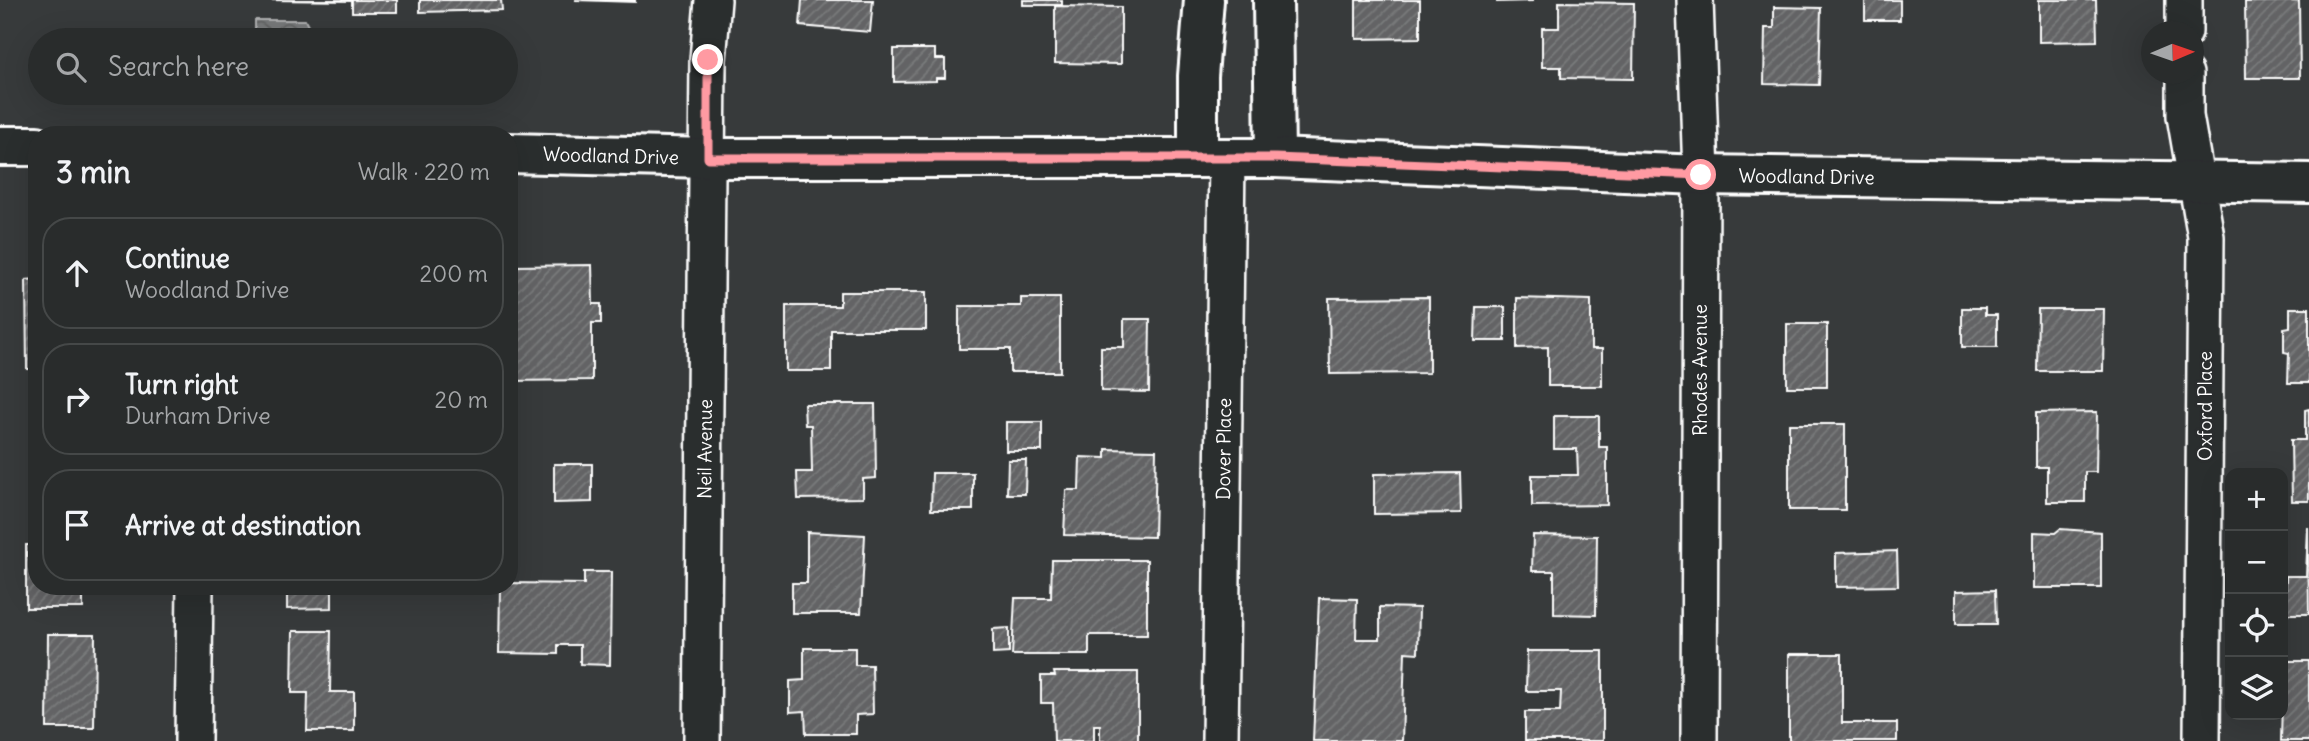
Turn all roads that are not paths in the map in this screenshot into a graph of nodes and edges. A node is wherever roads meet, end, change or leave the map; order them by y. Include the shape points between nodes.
1 (713, 0) edge
2 (1203, 0) edge
3 (1273, 0) edge
4 (1695, 0) edge
5 (2184, 0) edge
6 (2185, 21) edge
7 (2185, 84) edge
8 (0, 146) edge
9 (28, 146) edge
10 (518, 153) edge
11 (1212, 157) junction
12 (708, 158) junction
13 (1275, 158) junction
14 (1701, 175) junction
15 (2194, 181) junction
16 (2309, 183) edge
17 (195, 595) edge
18 (193, 741) edge
19 (702, 741) edge
20 (1220, 741) edge
21 (1699, 741) edge
22 (2202, 741) edge

1 - 12 street, Neil Avenue
2 - 11 main road via 1198,76
3 - 13 main road
4 - 14 street, Rhodes Avenue
5 - 6 street
7 - 15 street, Oxford Place
8 - 9 main road
10 - 12 main road, Woodland Drive
11 - 12 main road, Woodland Drive
11 - 13 main road, Woodland Drive
11 - 20 street, Dover Place
12 - 19 street, Neil Avenue
13 - 14 main road, Woodland Drive
14 - 15 main road, Woodland Drive
14 - 21 street, Rhodes Avenue
15 - 16 main road, Woodland Drive
15 - 22 street, Oxford Place via 2206,237
17 - 18 street

